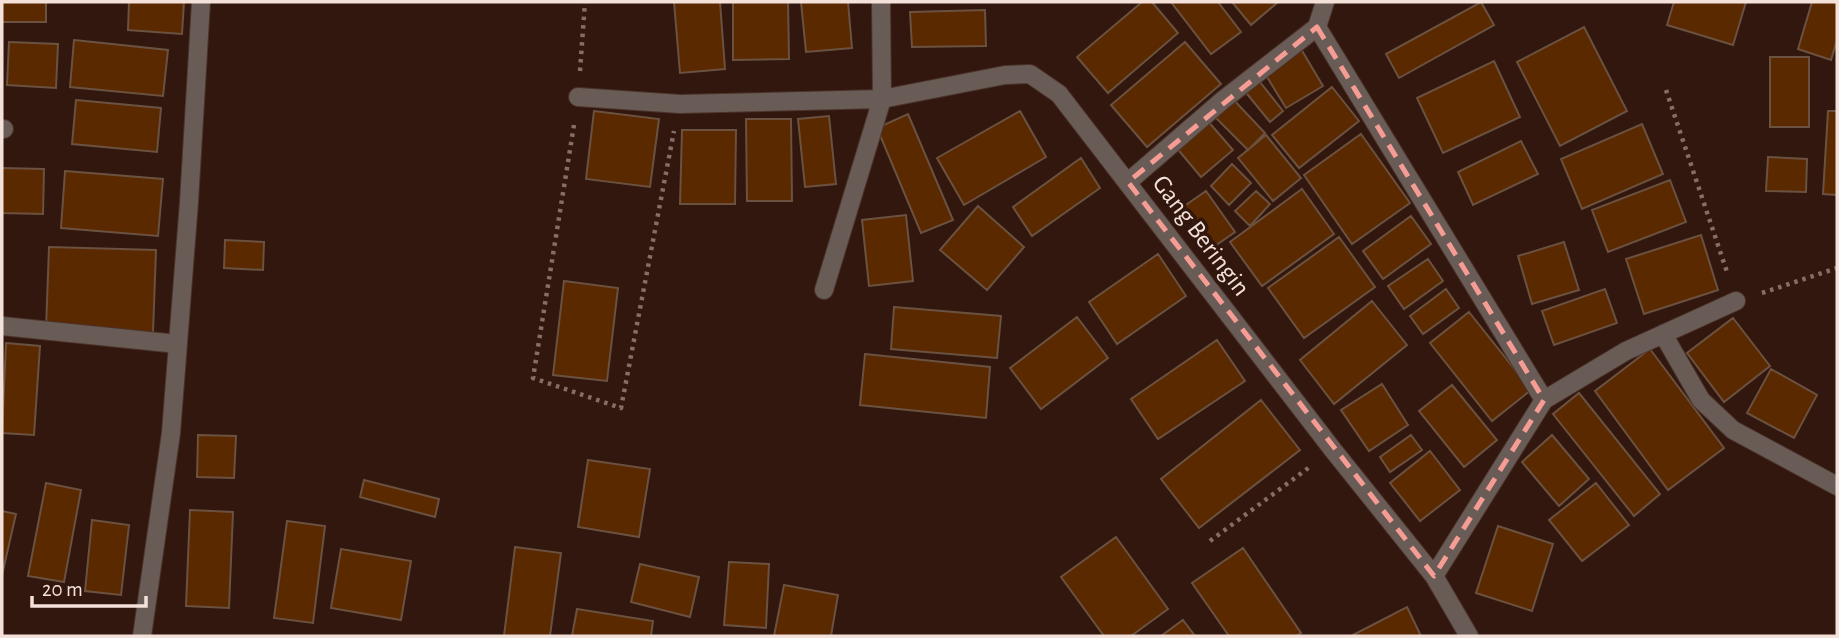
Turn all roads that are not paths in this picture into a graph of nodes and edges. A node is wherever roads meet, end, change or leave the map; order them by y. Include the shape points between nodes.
1 (201, 2) edge
2 (881, 2) edge
3 (1325, 2) edge
4 (1317, 27) junction
5 (578, 97) road end
6 (882, 99) junction
7 (1128, 183) junction
8 (824, 290) dead end
9 (1736, 301) road end
10 (2, 326) edge
11 (1663, 334) junction
12 (178, 344) junction
13 (1544, 400) junction
14 (1837, 486) edge
15 (1434, 576) junction
16 (142, 636) edge
17 (1469, 636) edge

1 - 12 street
2 - 6 street
3 - 4 street
4 - 7 street via 1223,100
4 - 13 street
5 - 6 street, Gang Beringin via 680,104
6 - 7 street, Gang Beringin via 1030,74 1059,94
6 - 8 street
7 - 15 street, Gang Beringin
9 - 11 street
10 - 12 street
11 - 13 street
11 - 14 street via 1701,400 1733,430
12 - 16 street via 171,433
13 - 15 street
15 - 17 street, Gang Beringin

